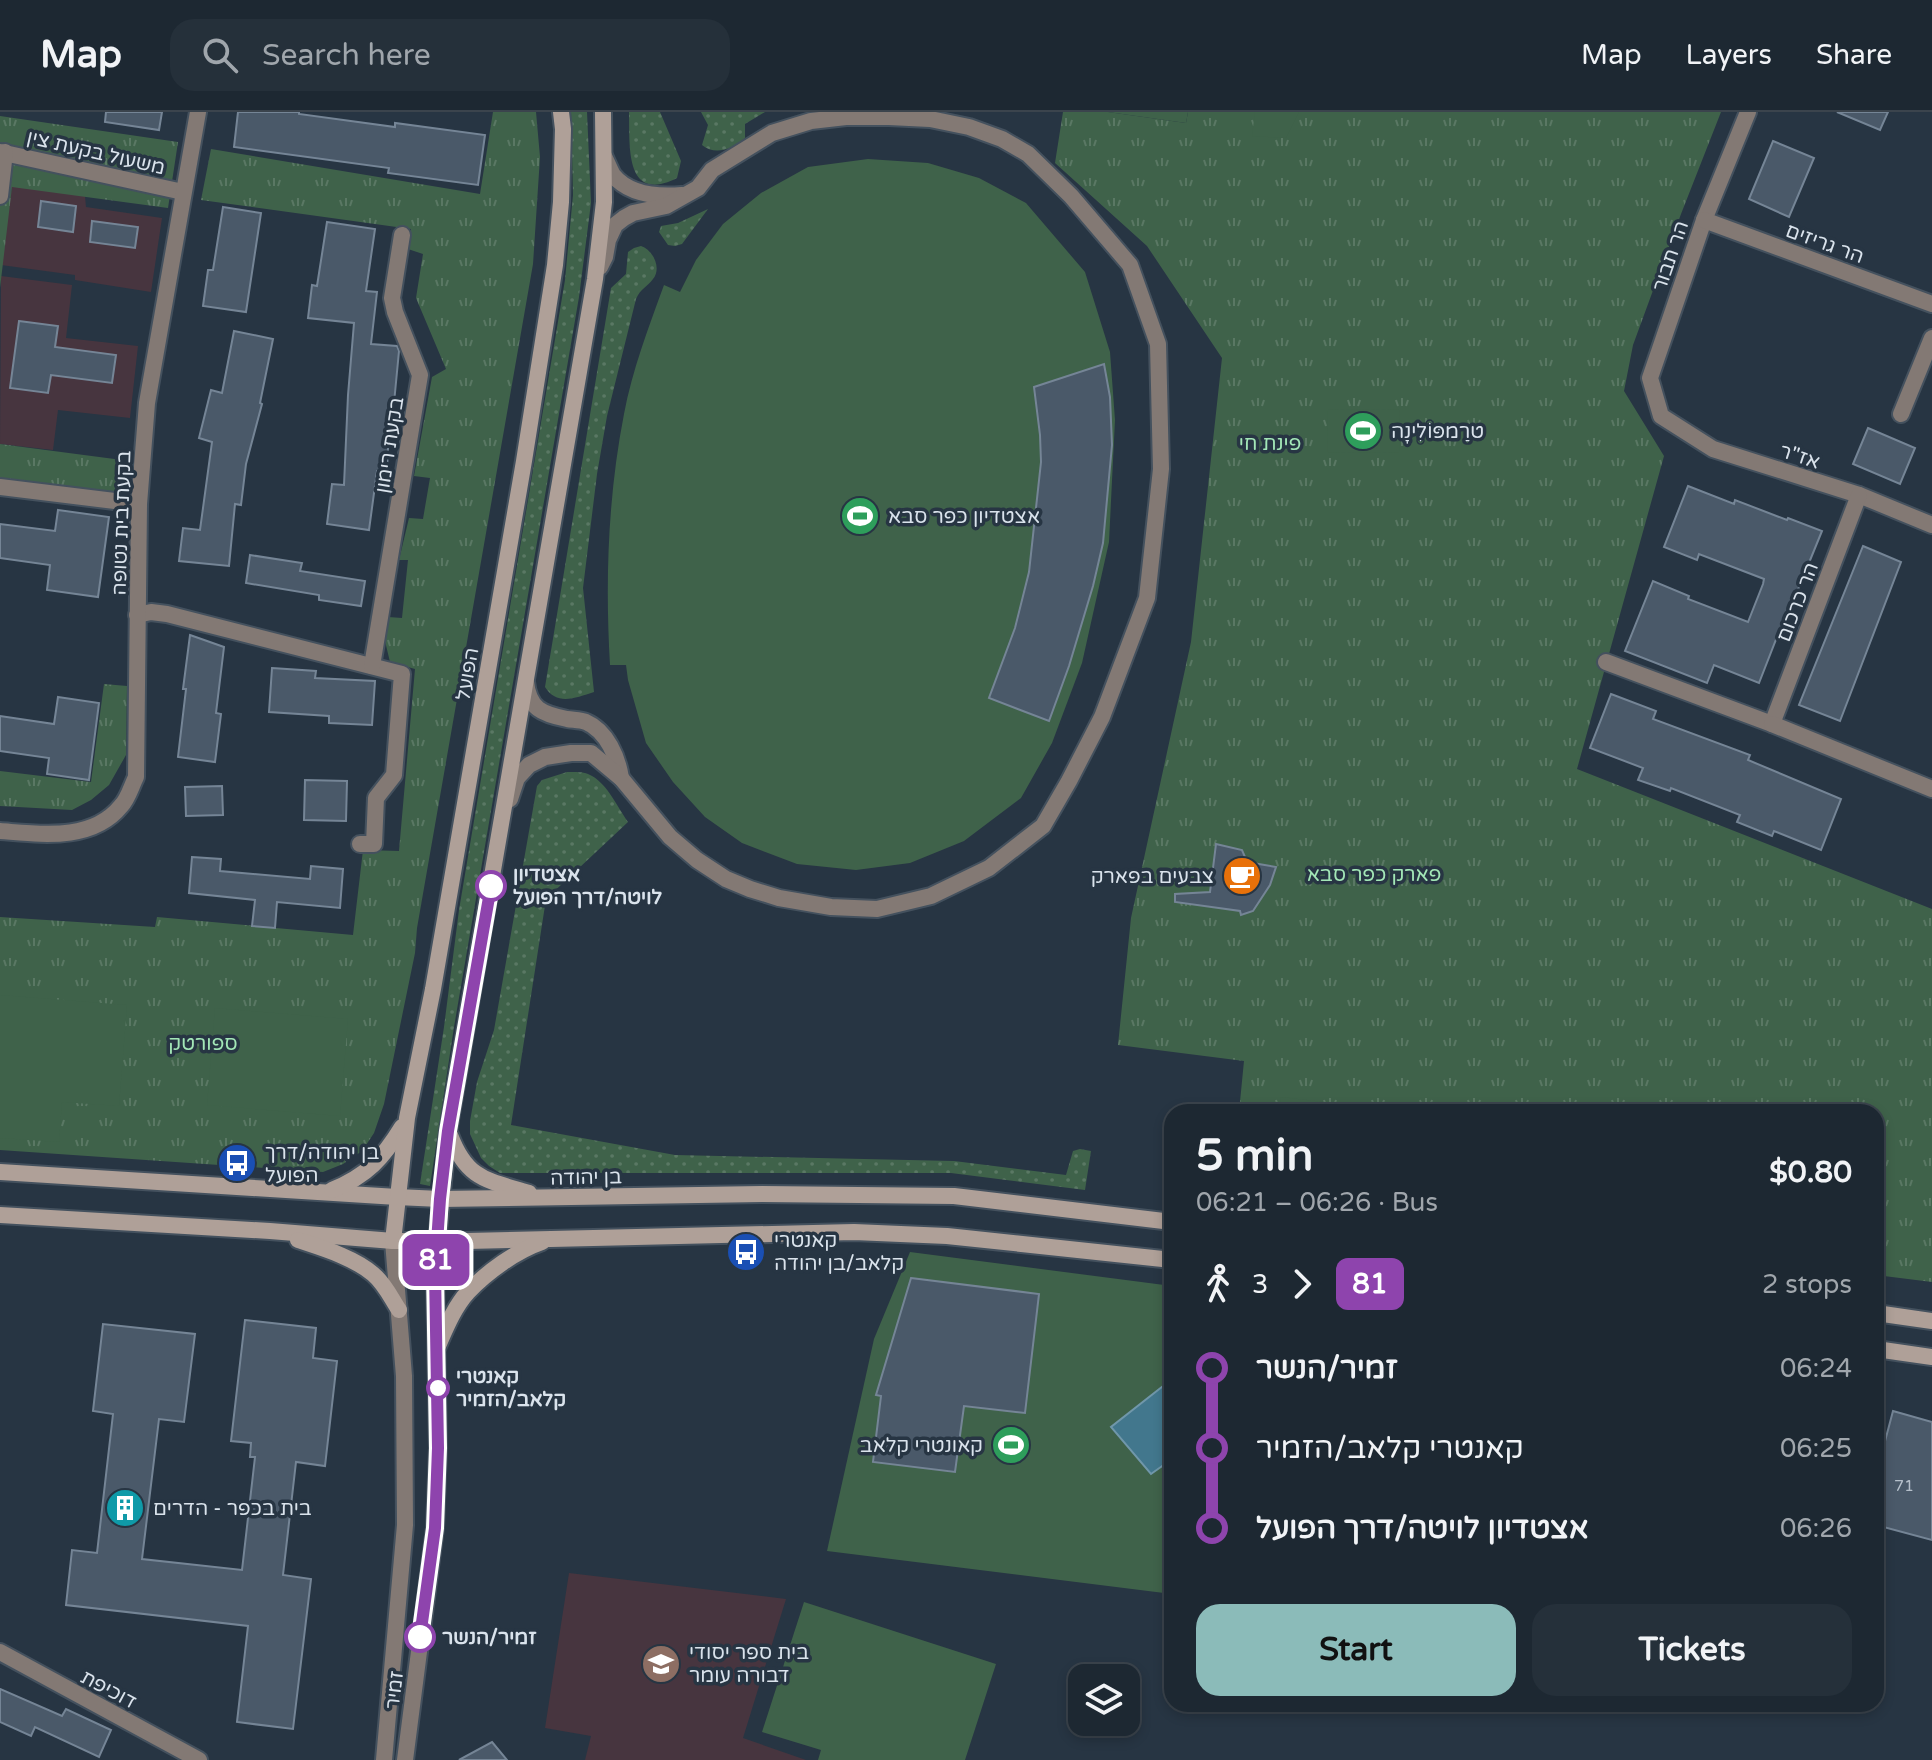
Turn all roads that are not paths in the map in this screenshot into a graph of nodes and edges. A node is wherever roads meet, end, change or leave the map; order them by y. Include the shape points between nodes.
1 (198, 112) edge
2 (561, 112) edge
3 (603, 112) edge
4 (1748, 112) edge
5 (2, 152) edge
6 (604, 156) junction
7 (183, 192) junction
8 (687, 195) junction
9 (0, 196) edge
10 (1704, 220) junction
11 (402, 235) dead end
12 (595, 279) junction
13 (1932, 304) edge
14 (1932, 338) edge
15 (1901, 414) dead end
16 (1661, 416) joint
17 (0, 487) edge
18 (1859, 495) junction
19 (139, 504) junction
20 (1932, 525) edge
21 (137, 615) junction
22 (1606, 662) dead end
23 (372, 666) junction
24 (526, 679) junction
25 (1772, 724) junction
26 (621, 778) junction
27 (1932, 789) edge
28 (501, 824) junction
29 (0, 831) edge
30 (360, 844) dead end
31 (407, 1118) junction
32 (448, 1131) junction
33 (0, 1172) edge
34 (326, 1192) junction
35 (397, 1197) junction
36 (546, 1198) junction
37 (440, 1199) junction
38 (0, 1215) edge
39 (1164, 1221) edge
40 (270, 1231) junction
41 (551, 1239) junction
42 (393, 1241) junction
43 (437, 1241) junction
44 (1164, 1259) edge
45 (399, 1310) junction
46 (1884, 1314) edge
47 (1932, 1321) edge
48 (437, 1348) junction
49 (1884, 1350) edge
50 (1932, 1357) edge
51 (0, 1652) edge
52 (197, 1759) edge
53 (384, 1760) edge
54 (405, 1760) edge

1 - 7 street, בקעת בית נטופה
2 - 31 main road, הפועל via 555,265
3 - 6 main road
4 - 10 street, הר תבור
5 - 7 street, משעול בקעת צין
5 - 9 street
6 - 8 street via 628,187 656,196
6 - 12 main road
7 - 19 street, בקעת בית נטופה via 147,403
8 - 12 street via 633,213 615,225
8 - 26 street via 712,170 772,133 811,121 930,119 969,127 1028,154 1130,265 1158,344 1161,469 1147,598 1102,717 1043,826 989,868 931,896 877,909 831,907 750,889 726,879 670,837
10 - 13 street, הר גריזים
10 - 16 street, הר תבור via 1650,378
11 - 23 street, בקעת רימון via 392,298 420,375
12 - 24 main road
14 - 15 street
16 - 18 street, אז"ר via 1713,449
17 - 19 street
18 - 20 street, אז"ר
18 - 25 street, הר כרכום
19 - 21 street, בקעת בית נטופה
21 - 23 street via 167,614
21 - 29 street, בקעת בית נטופה via 136,777 123,805 89,830
22 - 25 street
23 - 30 street via 402,674 394,775 376,798 374,844
24 - 26 street via 527,695 542,712 598,730 619,761
24 - 28 main road
25 - 27 street
26 - 28 street via 591,753 545,757 517,778
28 - 32 main road
31 - 34 main road via 379,1160 360,1177
31 - 35 main road, הפועל
32 - 36 main road via 466,1166 482,1178
32 - 37 main road
33 - 34 main road, בן יהודה
34 - 35 main road, בן יהודה
35 - 37 main road, בן יהודה
35 - 42 main road, הפועל
36 - 37 main road, בן יהודה
36 - 39 main road, בן יהודה via 954,1196
37 - 43 main road
38 - 40 main road
40 - 42 main road
40 - 45 main road via 352,1261 373,1274
41 - 43 main road
41 - 44 main road via 854,1232 947,1236
41 - 48 main road via 512,1256 467,1293
42 - 43 main road
42 - 45 street, זמיר
43 - 48 street, זמיר
45 - 53 street, זמיר via 405,1525
46 - 47 main road
48 - 54 street, זמיר via 435,1528
49 - 50 main road
51 - 52 street, דוכיפת

